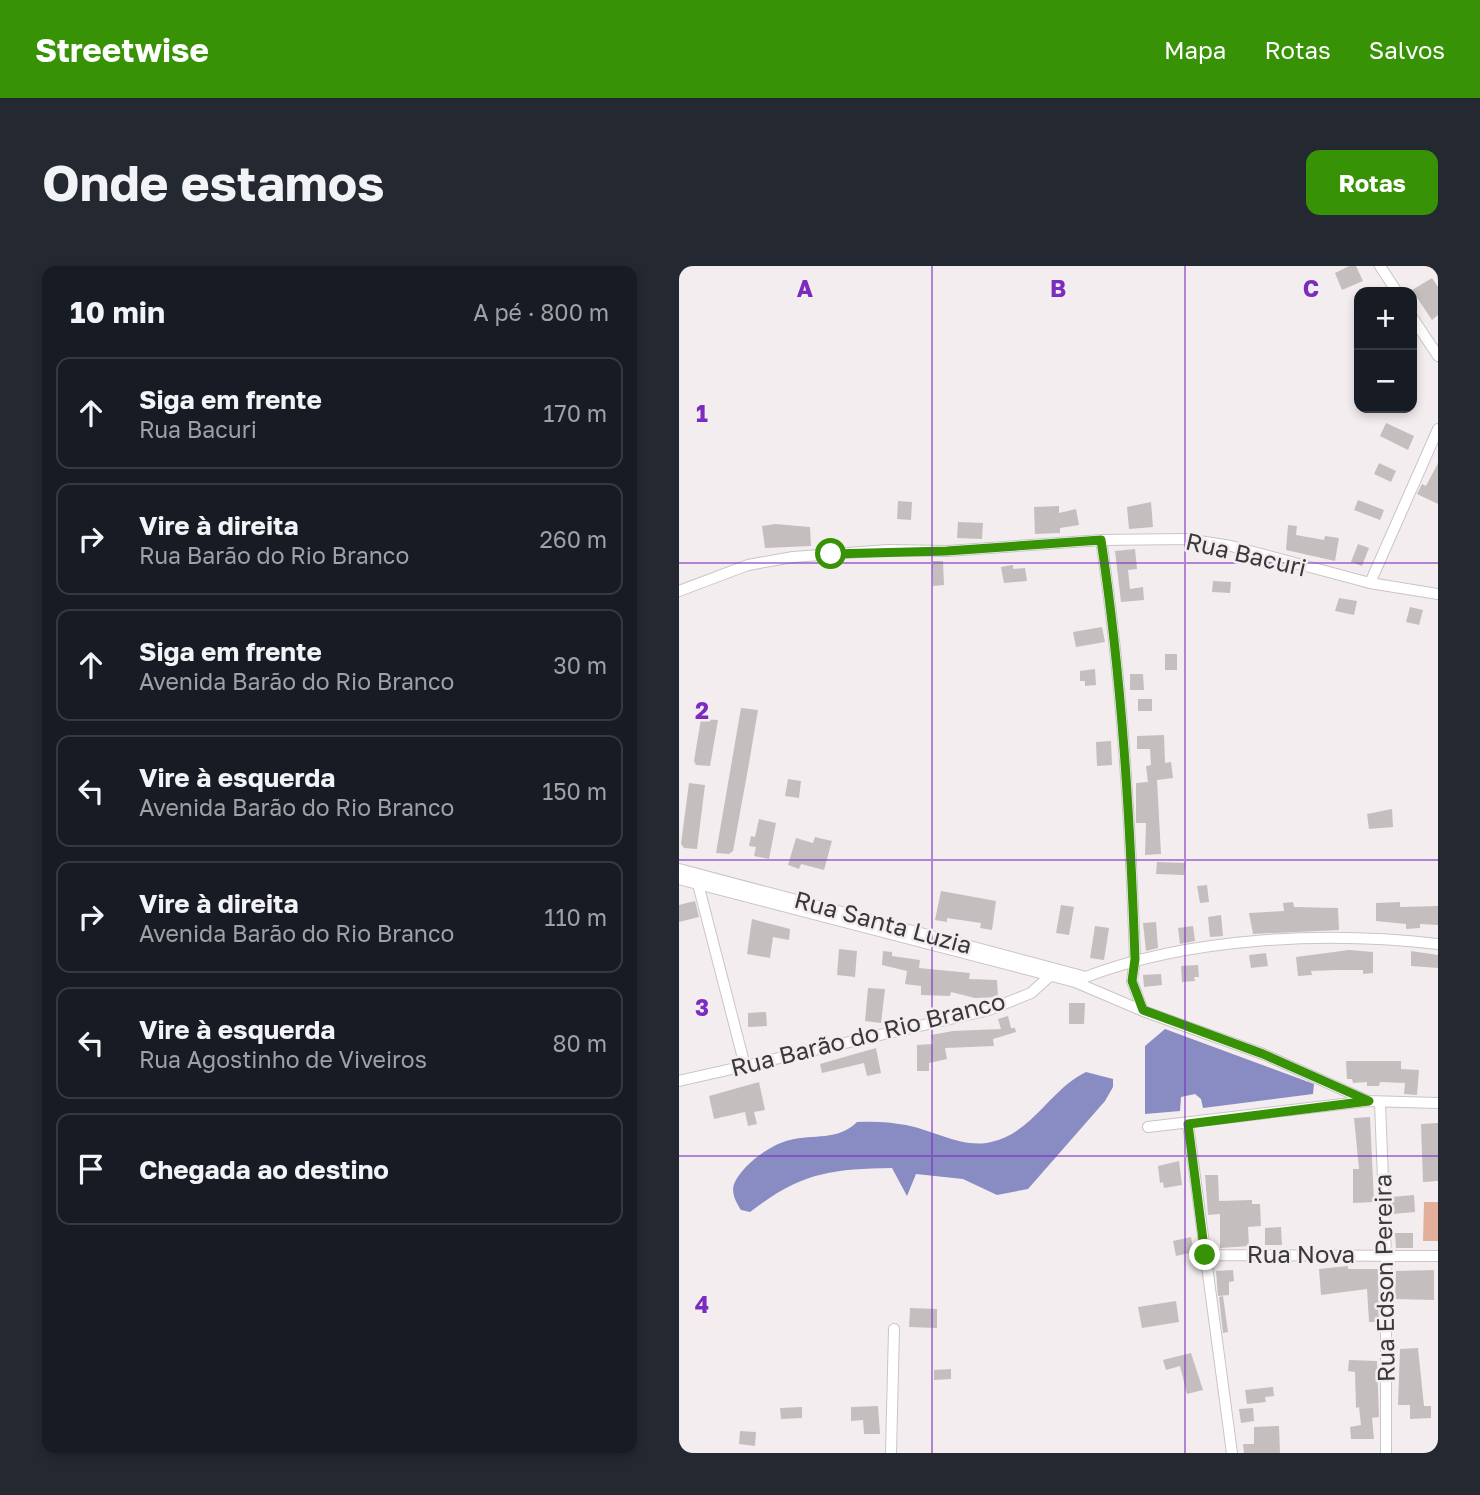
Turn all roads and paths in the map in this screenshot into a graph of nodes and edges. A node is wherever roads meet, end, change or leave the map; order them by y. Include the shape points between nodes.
1 (1380, 266) edge
2 (1394, 287) edge
3 (1417, 324) edge
4 (1438, 356) edge
5 (1438, 429) edge
6 (1101, 540) junction
7 (1370, 583) junction
8 (679, 591) edge
9 (1438, 594) edge
10 (679, 869) edge
11 (708, 876) junction
12 (679, 879) edge
13 (698, 884) junction
14 (1438, 944) edge
15 (1135, 959) junction
16 (1051, 975) junction
17 (1086, 977) junction
18 (1075, 982) junction
19 (1143, 1010) junction
20 (745, 1066) junction
21 (679, 1081) edge
22 (1369, 1101) junction
23 (1380, 1103) junction
24 (1438, 1104) edge
25 (1188, 1124) junction
26 (1148, 1127) dead end
27 (1205, 1255) junction
28 (1386, 1256) junction
29 (1438, 1256) edge
30 (894, 1329) dead end
31 (891, 1453) edge
32 (1232, 1453) edge
33 (1386, 1453) edge

1 - 2 street
3 - 4 street
5 - 7 street
6 - 7 street, Rua Bacuri via 1187,539 1231,546
6 - 8 street, Rua Bacuri via 771,560
6 - 15 street via 1130,807
7 - 9 street, Rua Bacuri
10 - 11 street, Rua Santa Luzia
11 - 13 street
11 - 17 street, Rua Santa Luzia
12 - 13 street, Rua Santa Luzia
13 - 16 street, Rua Santa Luzia
13 - 20 street
14 - 15 street via 1310,939
15 - 17 street
15 - 19 street via 1132,981
16 - 18 street, Rua Santa Luzia
16 - 20 street, Rua Barão do Rio Branco via 1031,993 989,1010
17 - 18 street
18 - 19 street, Rua Santa Luzia
19 - 22 street, Rua Santa Luzia via 1263,1054
20 - 21 street, Rua Barão do Rio Branco
22 - 23 street
22 - 25 street
23 - 24 street
23 - 28 street, Rua Edson Pereira
25 - 26 street
25 - 27 street
27 - 28 street, Rua Nova
27 - 32 street
28 - 29 street, Rua Nova
28 - 33 street, Rua Edson Pereira
30 - 31 street

